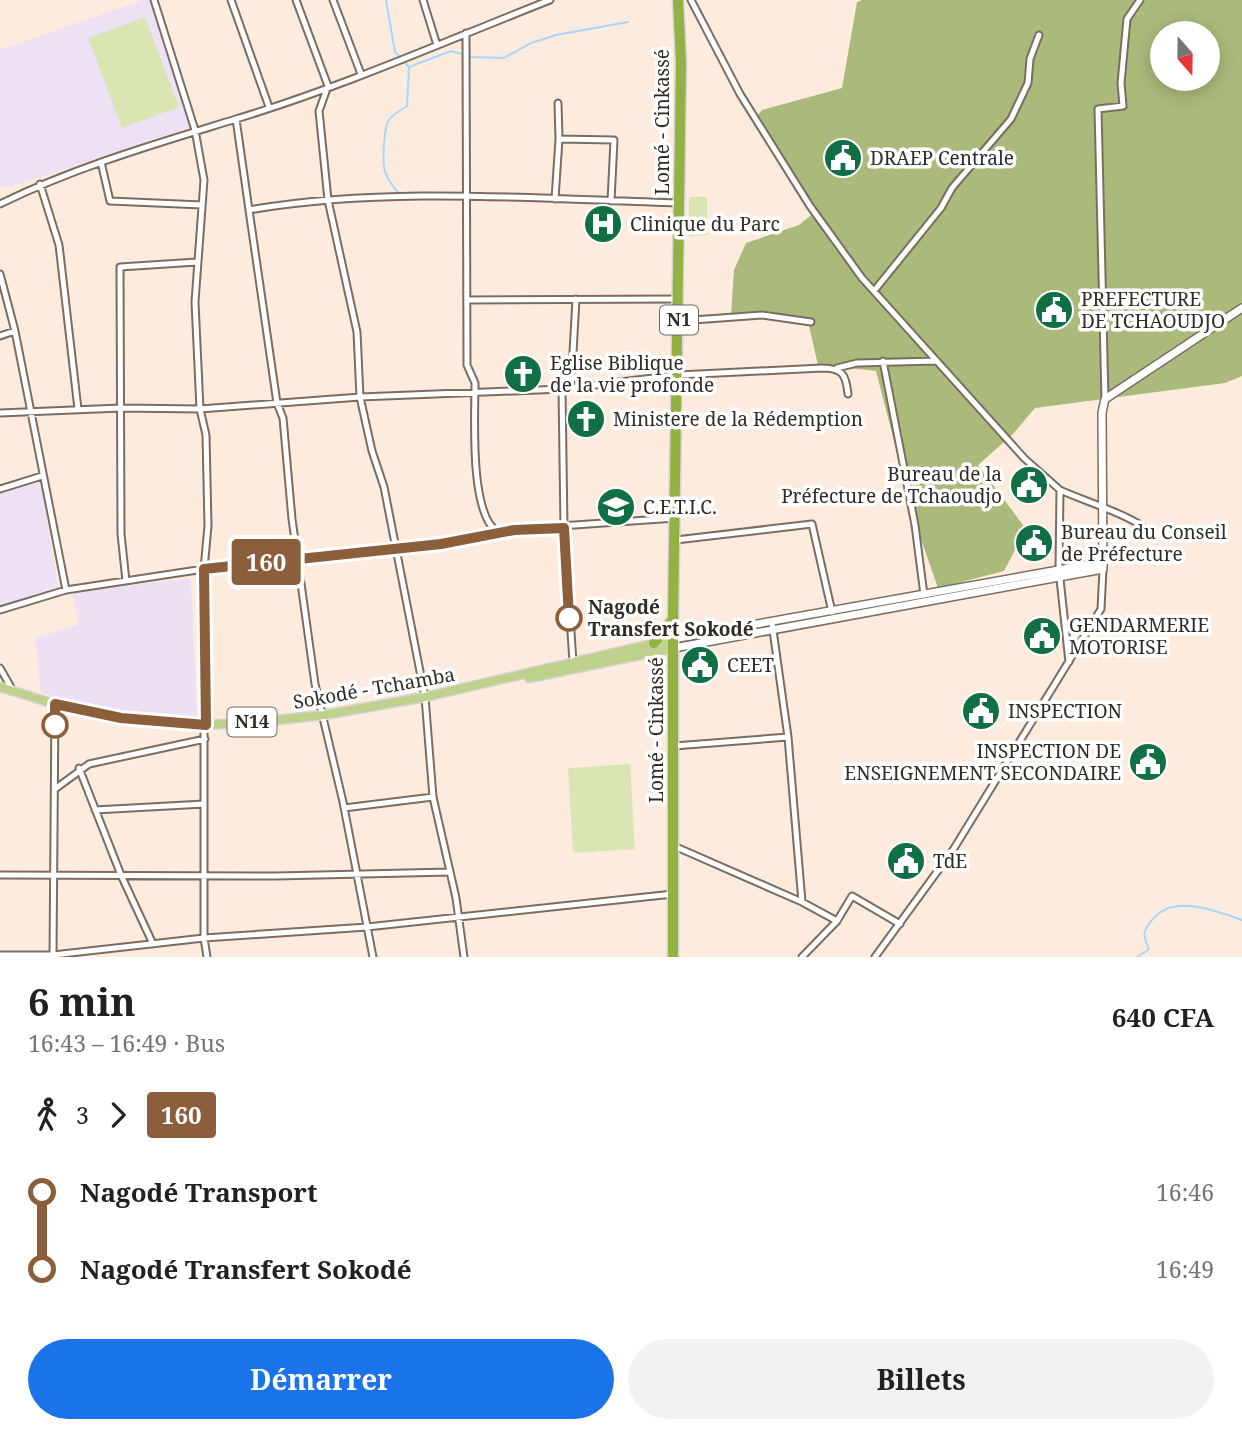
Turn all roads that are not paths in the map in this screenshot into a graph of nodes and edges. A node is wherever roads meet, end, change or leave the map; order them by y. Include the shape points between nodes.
1 (154, 0) edge
2 (232, 0) edge
3 (296, 0) edge
4 (333, 0) edge
5 (423, 0) edge
6 (550, 0) edge
7 (678, 0) edge
8 (691, 0) edge
9 (1140, 0) edge
10 (466, 33) junction
11 (1039, 35) dead end
12 (437, 45) junction
13 (361, 74) junction
14 (328, 86) junction
15 (558, 103) dead end
16 (270, 107) junction
17 (236, 119) junction
18 (195, 130) junction
19 (559, 139) junction
20 (101, 162) junction
21 (40, 184) junction
22 (467, 197) junction
23 (555, 199) junction
24 (328, 201) junction
25 (611, 201) junction
26 (680, 203) junction
27 (0, 204) edge
28 (202, 205) junction
29 (249, 210) junction
30 (197, 262) junction
31 (0, 274) edge
32 (1, 285) edge
33 (874, 291) junction
34 (576, 299) junction
35 (679, 299) junction
36 (467, 300) junction
37 (1242, 308) edge
38 (678, 321) junction
39 (811, 322) dead end
40 (15, 331) junction
41 (0, 336) edge
42 (883, 361) junction
43 (937, 361) junction
44 (837, 368) junction
45 (678, 375) junction
46 (562, 388) junction
47 (571, 388) junction
48 (475, 392) junction
49 (848, 394) dead end
50 (360, 397) junction
51 (1105, 398) junction
52 (278, 403) junction
53 (121, 408) junction
54 (78, 409) junction
55 (200, 409) junction
56 (32, 411) junction
57 (0, 413) edge
58 (42, 476) junction
59 (0, 489) edge
60 (1060, 490) junction
61 (1102, 509) junction
62 (676, 519) junction
63 (1142, 526) dead end
64 (564, 528) junction
65 (498, 532) junction
66 (676, 540) junction
67 (397, 548) junction
68 (298, 558) junction
69 (1103, 566) junction
70 (204, 569) junction
71 (1059, 574) junction
72 (126, 581) junction
73 (66, 590) junction
74 (924, 595) junction
75 (0, 610) edge
76 (832, 612) junction
77 (673, 619) junction
78 (773, 626) junction
79 (654, 643) junction
80 (674, 643) junction
81 (573, 662) junction
82 (1069, 662) junction
83 (0, 668) edge
84 (506, 680) junction
85 (0, 687) edge
86 (13, 691) junction
87 (425, 697) junction
88 (55, 704) junction
89 (324, 715) junction
90 (206, 725) junction
91 (788, 737) junction
92 (205, 739) junction
93 (674, 746) junction
94 (79, 768) junction
95 (55, 789) junction
96 (433, 797) junction
97 (204, 804) junction
98 (344, 808) junction
99 (95, 810) junction
100 (674, 846) junction
101 (450, 872) junction
102 (356, 873) junction
103 (204, 874) junction
104 (0, 875) edge
105 (55, 875) junction
106 (121, 875) junction
107 (673, 894) junction
108 (802, 902) junction
109 (459, 917) junction
110 (837, 921) junction
111 (900, 923) junction
112 (367, 927) junction
113 (204, 938) junction
114 (153, 944) junction
115 (0, 955) edge
116 (53, 956) edge
117 (207, 957) edge
118 (373, 957) edge
119 (464, 957) edge
120 (673, 957) edge
121 (802, 957) edge
122 (875, 957) edge

1 - 18 street
2 - 16 street
3 - 14 street
4 - 13 street
5 - 12 street
6 - 10 street
7 - 26 highway, Lomé - Cinkassé / N1
8 - 33 street via 740,94 810,206
9 - 51 street via 1127,19 1123,106 1098,109
10 - 12 street
10 - 22 street
11 - 33 street via 1028,83 1011,119
12 - 13 street
13 - 14 street
14 - 16 street
14 - 24 street via 319,111
15 - 19 street
16 - 17 street
17 - 18 street
17 - 29 street
18 - 20 street
18 - 28 street via 204,180
19 - 23 street
19 - 25 street via 614,140
20 - 21 street
20 - 28 street via 110,201
21 - 27 street
21 - 54 street via 59,245
22 - 23 street
22 - 24 street
22 - 36 street
23 - 25 street
24 - 29 street
24 - 50 street via 357,332
25 - 26 street
26 - 35 highway, Lomé - Cinkassé / N1
28 - 30 street
29 - 52 street
30 - 53 street via 120,267
30 - 55 street
31 - 32 street
32 - 40 street
33 - 43 street
34 - 35 street
34 - 36 street
34 - 47 street
35 - 38 highway, Lomé - Cinkassé / N1
36 - 48 street via 467,365
37 - 51 main road
38 - 39 street via 762,315
38 - 45 highway, Lomé - Cinkassé / N1
40 - 41 street
40 - 56 street
42 - 43 street
42 - 44 street
42 - 74 street
43 - 60 street via 1024,458
44 - 45 street
44 - 49 street via 845,375
45 - 47 street
45 - 62 highway, Lomé - Cinkassé / N1
46 - 47 street
46 - 48 street
46 - 64 street
48 - 50 street
48 - 65 street via 480,508
50 - 52 street
50 - 67 street
51 - 61 main road
52 - 55 street
52 - 68 street
53 - 54 street
53 - 55 street
53 - 72 street via 121,534
54 - 56 street
55 - 70 street via 206,435
56 - 57 street
56 - 58 street
58 - 59 street
58 - 73 street
60 - 61 street
60 - 71 street
61 - 63 street
61 - 69 main road
62 - 64 street
62 - 66 highway, Lomé - Cinkassé / N1
64 - 65 street
64 - 81 street
65 - 67 street
66 - 76 street via 812,524
66 - 77 highway, Lomé - Cinkassé / N1
67 - 68 street
67 - 87 street
68 - 70 street
68 - 89 street via 315,684
69 - 71 main road
69 - 82 street via 1101,609
70 - 72 street
70 - 90 street
71 - 74 main road
71 - 78 main road
71 - 82 street
72 - 73 street
73 - 75 street
74 - 76 main road
76 - 78 main road
77 - 79 highway
77 - 80 highway, Lomé - Cinkassé / N1
78 - 80 main road
78 - 91 street
79 - 80 main road, Sokodé - Tchamba / N14
79 - 81 main road, Sokodé - Tchamba / N14
80 - 84 main road, Sokodé - Tchamba / N14
80 - 93 highway, Lomé - Cinkassé / N1
81 - 84 main road, Sokodé - Tchamba / N14
82 - 111 street via 953,850
83 - 86 street
84 - 87 main road, Sokodé - Tchamba / N14
85 - 86 main road, Sokodé - Tchamba / N14
86 - 88 main road, Sokodé - Tchamba / N14
87 - 89 main road, Sokodé - Tchamba / N14
87 - 96 street
88 - 90 main road, Sokodé - Tchamba / N14 via 121,718
88 - 95 street
89 - 90 main road, Sokodé - Tchamba / N14
89 - 98 street
90 - 92 street
91 - 93 street
91 - 108 street
92 - 94 street
92 - 97 street
93 - 100 highway, Lomé - Cinkassé / N1
94 - 95 street
94 - 99 street
95 - 105 street
96 - 98 street
96 - 101 street
97 - 99 street
97 - 103 street
98 - 102 street
99 - 106 street
100 - 107 highway, Lomé - Cinkassé / N1
100 - 108 street
101 - 102 street
101 - 109 street
102 - 103 street
102 - 112 street
103 - 106 street
103 - 113 street
104 - 105 street
105 - 106 street
105 - 116 street
106 - 114 street
107 - 109 street
107 - 120 highway, Lomé - Cinkassé / N1
108 - 110 street
109 - 112 street
109 - 119 street
110 - 111 street via 852,897
110 - 121 street
111 - 122 street
112 - 113 street
112 - 118 street
113 - 114 street
113 - 117 street
114 - 116 street
115 - 116 street

